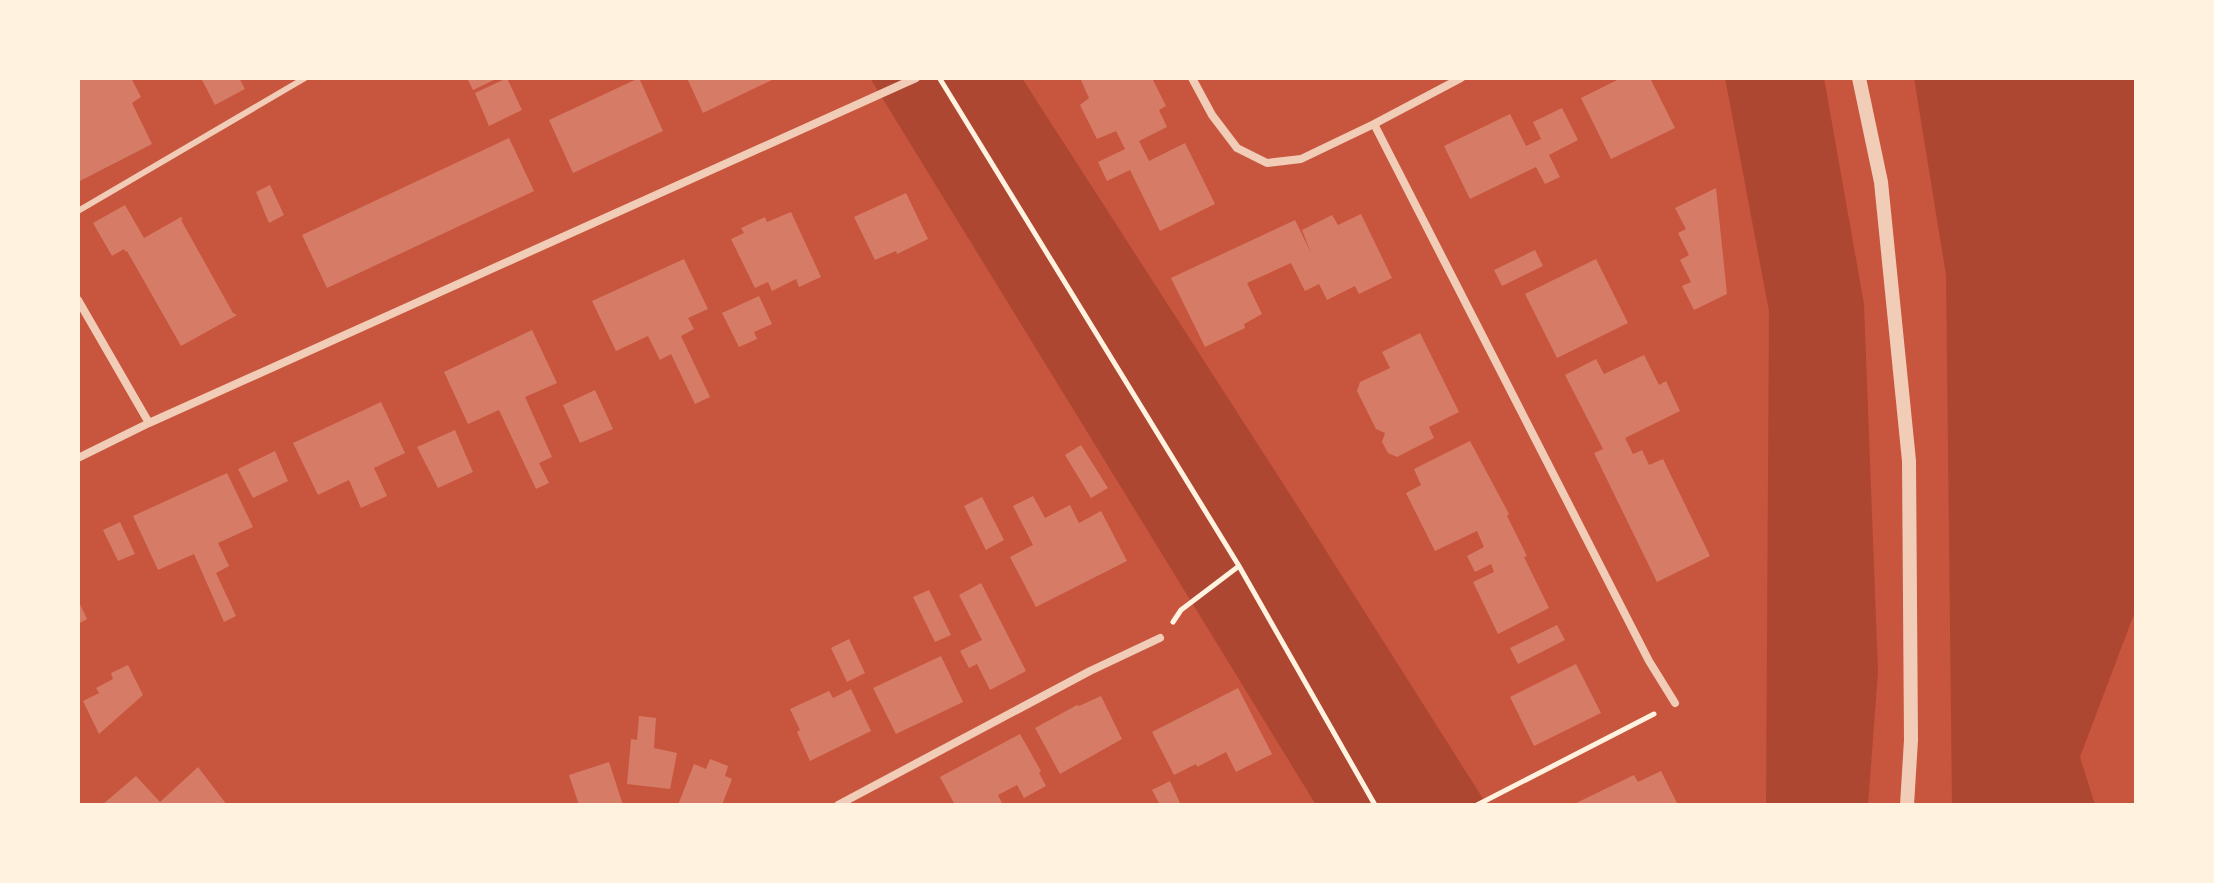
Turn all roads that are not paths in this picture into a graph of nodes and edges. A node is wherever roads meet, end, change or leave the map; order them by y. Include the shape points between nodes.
1 (305, 78) edge
2 (916, 78) edge
3 (1192, 78) edge
4 (1461, 78) edge
5 (1859, 78) edge
6 (1374, 124) junction
7 (78, 211) edge
8 (78, 300) edge
9 (149, 423) junction
10 (78, 458) edge
11 (1160, 638) road end
12 (1675, 703) road end
13 (838, 805) edge
14 (1907, 805) edge

1 - 7 lane
2 - 9 street
3 - 6 street via 1237,148 1267,163 1301,159
4 - 6 street
5 - 14 street via 1881,182 1909,461
6 - 12 street
8 - 9 street
9 - 10 street
11 - 13 street

